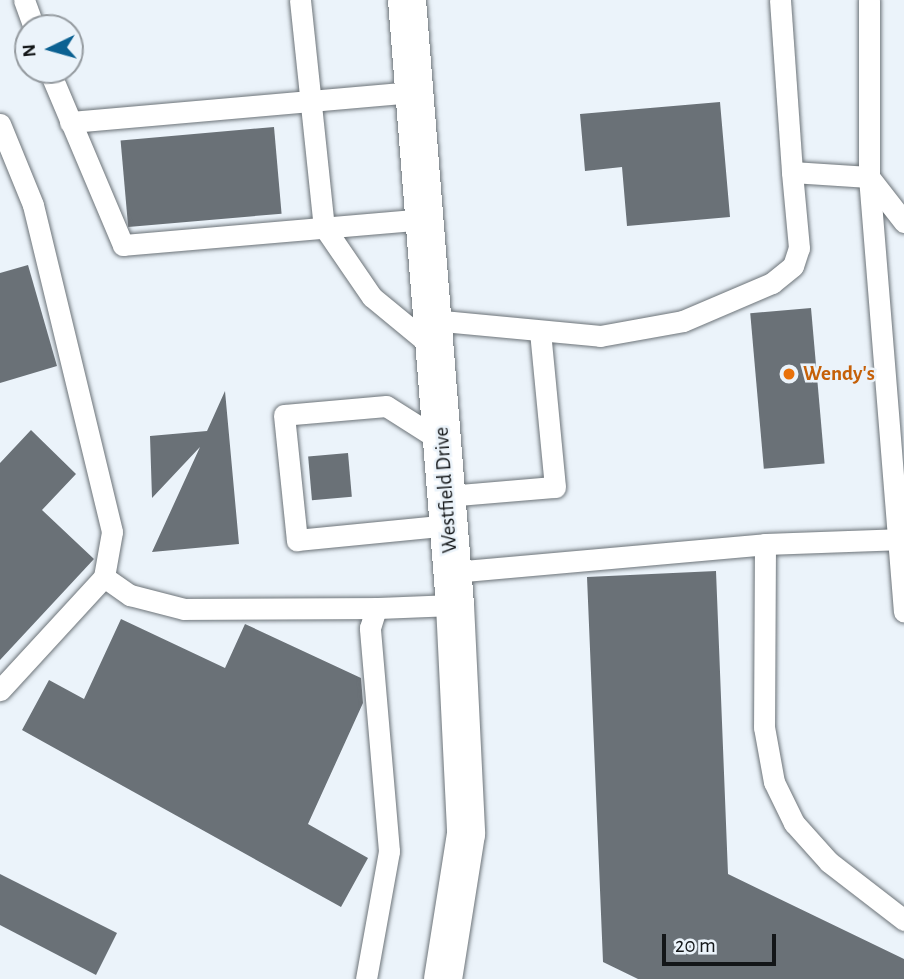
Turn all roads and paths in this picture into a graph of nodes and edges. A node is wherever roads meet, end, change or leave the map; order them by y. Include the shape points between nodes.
1 (300, 0) edge
2 (407, 0) edge
3 (780, 0) edge
4 (869, 0) edge
5 (55, 84) edge
6 (414, 92) junction
7 (311, 100) junction
8 (70, 122) junction
9 (0, 124) edge
10 (792, 172) junction
11 (869, 177) junction
12 (424, 219) junction
13 (904, 222) edge
14 (324, 227) junction
15 (540, 332) junction
16 (434, 335) junction
17 (443, 442) junction
18 (448, 511) junction
19 (901, 539) edge
20 (765, 544) junction
21 (104, 577) junction
22 (454, 588) junction
23 (376, 608) junction
24 (904, 612) edge
25 (0, 690) edge
26 (904, 920) edge
27 (366, 979) edge
28 (443, 979) edge

1 - 7 lane
2 - 6 street, Westfield Drive
3 - 10 lane
4 - 11 lane
5 - 8 lane
6 - 7 lane
6 - 12 street, Westfield Drive
7 - 8 lane
7 - 14 lane
8 - 14 lane via 123,245
9 - 21 lane via 33,205 92,426 112,531
10 - 11 lane
10 - 15 lane via 799,248 785,274 657,328 600,336
11 - 13 lane
11 - 19 lane
12 - 14 lane
12 - 16 street, Westfield Drive
14 - 16 lane via 372,297
15 - 16 lane
15 - 18 lane via 555,487
16 - 17 street, Westfield Drive
17 - 18 street, Westfield Drive
17 - 18 lane via 386,406 284,415 297,540
18 - 22 street, Westfield Drive
19 - 20 lane
19 - 24 lane
20 - 22 lane
20 - 26 lane via 764,727 774,782 793,823 829,862
21 - 23 lane via 130,595 184,610
21 - 25 lane
22 - 23 lane
22 - 28 street, Westfield Drive via 466,834
23 - 27 lane via 370,628 389,851

